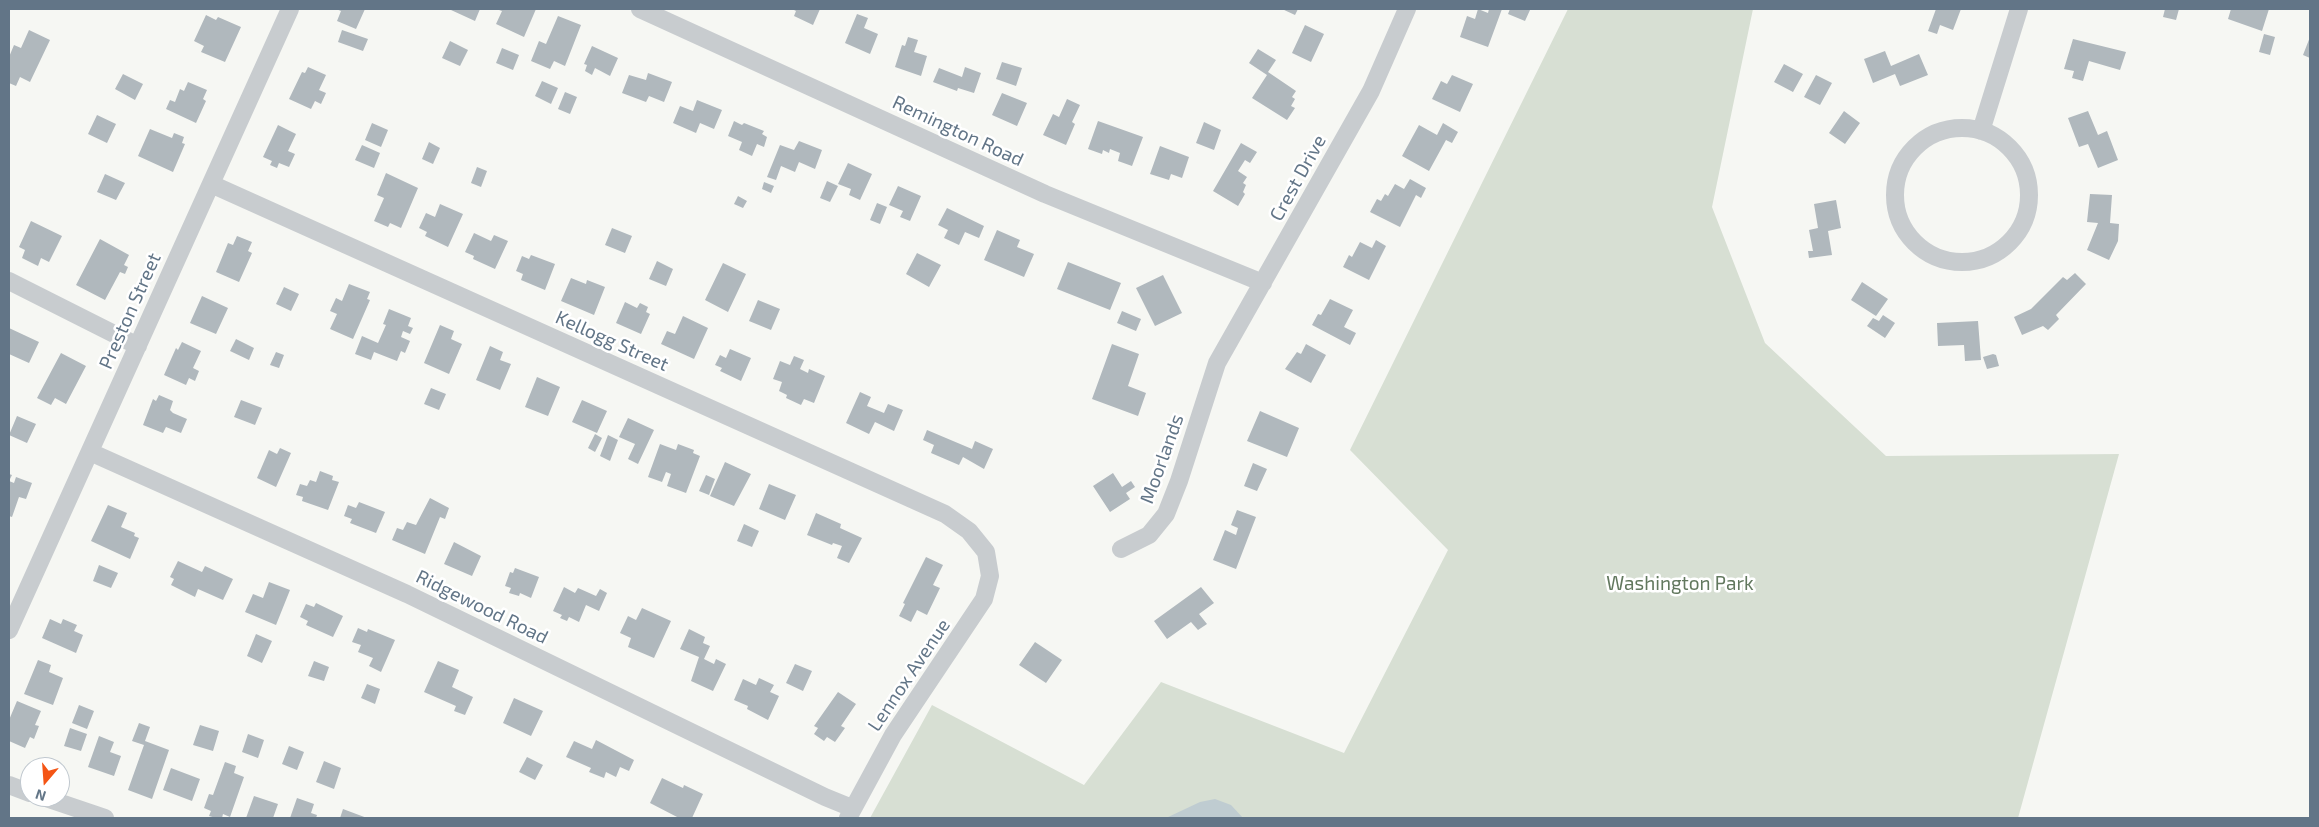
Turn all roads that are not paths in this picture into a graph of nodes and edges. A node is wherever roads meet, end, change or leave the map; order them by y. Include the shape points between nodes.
1 (290, 9) edge
2 (640, 9) edge
3 (1407, 9) edge
4 (2019, 9) edge
5 (1981, 131) junction
6 (211, 184) junction
7 (9, 281) edge
8 (1263, 283) junction
9 (138, 346) junction
10 (1218, 363) joint
11 (90, 452) junction
12 (1121, 549) dead end
13 (986, 552) joint
14 (9, 630) edge
15 (70, 806) edge
16 (850, 813) edge
17 (105, 818) edge

1 - 6 street, Preston Street
2 - 8 street, Remington Road via 1045,194
3 - 8 street, Crest Drive via 1371,91
4 - 5 street
5 - 5 street via 1960,128 1940,132 1921,142 1906,157 1898,176 1895,196 1898,217 1905,230 1924,250 1942,259 1966,262 1989,257 2008,244 2022,225 2029,203 2027,180 2018,158 2002,141
6 - 9 street, Preston Street
6 - 13 street, Kellogg Street via 945,514 969,531
7 - 9 street
8 - 10 street, Crest Drive
9 - 11 street, Preston Street
10 - 12 street, Moorlands via 1166,514 1149,535
11 - 14 street, Preston Street
11 - 16 street, Ridgewood Road via 406,594 824,797
13 - 16 street, Lennox Avenue via 990,576 984,599 893,735
15 - 17 street

